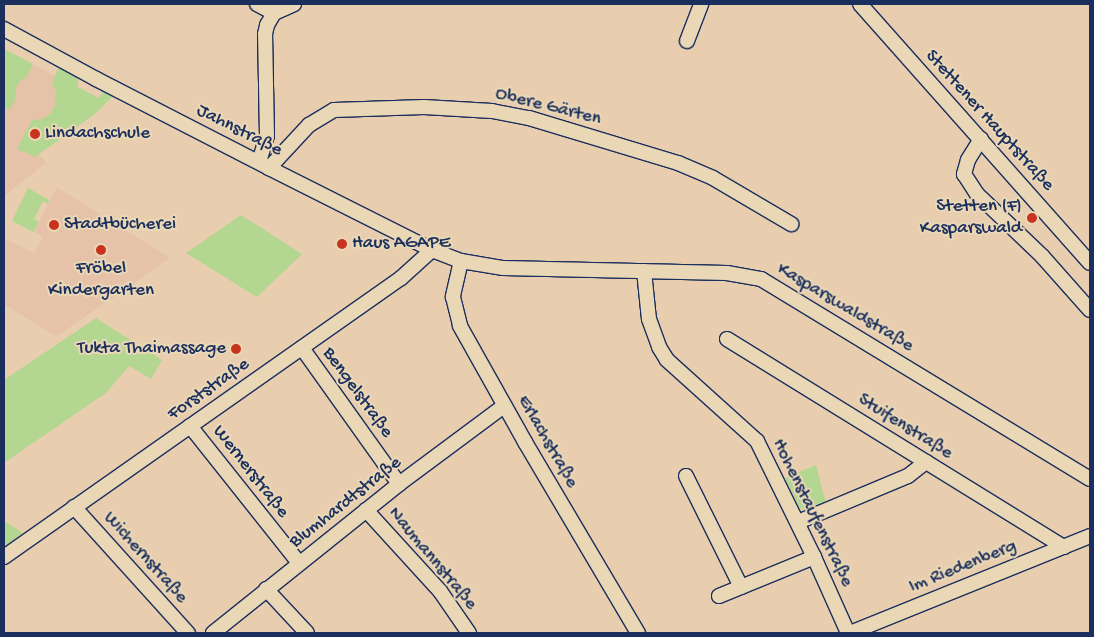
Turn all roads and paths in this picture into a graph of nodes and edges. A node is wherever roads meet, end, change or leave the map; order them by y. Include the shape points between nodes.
1 (256, 4) edge
2 (294, 4) edge
3 (701, 4) edge
4 (860, 4) edge
5 (274, 13) junction
6 (4, 29) edge
7 (687, 41) dead end
8 (981, 139) junction
9 (264, 165) junction
10 (792, 224) dead end
11 (432, 250) junction
12 (461, 261) junction
13 (1090, 263) edge
14 (644, 271) junction
15 (1090, 310) edge
16 (727, 339) dead end
17 (302, 348) junction
18 (504, 406) junction
19 (190, 426) junction
20 (926, 462) junction
21 (686, 476) dead end
22 (1090, 479) edge
23 (399, 484) junction
24 (74, 507) junction
25 (366, 510) junction
26 (798, 522) junction
27 (1090, 536) edge
28 (1064, 547) junction
29 (4, 557) edge
30 (814, 557) junction
31 (299, 563) junction
32 (741, 587) junction
33 (266, 589) junction
34 (719, 596) dead end
35 (188, 633) edge
36 (213, 633) edge
37 (307, 633) edge
38 (469, 633) edge
39 (638, 633) edge
40 (849, 633) edge

1 - 5 street
2 - 5 street
3 - 7 street
4 - 8 street, Stettener Hauptstraße
5 - 9 street via 266,25 265,34 267,136
6 - 9 street, Jahnstraße via 96,80
8 - 13 street, Stettener Hauptstraße
8 - 15 street via 968,160 964,174 977,194 1042,256
9 - 10 street, Obere Gärten via 309,124 334,110 424,107 492,111 529,118 678,163 713,178
9 - 11 street, Jahnstraße
11 - 12 street, Jahnstraße
11 - 17 street, Forststraße via 401,278
12 - 14 street, Kasparswaldstraße via 503,268
12 - 18 street, Erlachstraße via 454,287 456,317
14 - 22 street, Kasparswaldstraße via 727,272 774,285
14 - 26 street, Hohenstaufenstraße via 649,319 667,360 757,441
16 - 20 street, Stuifenstraße
17 - 19 street, Forststraße
17 - 23 street, Bengelstraße
18 - 23 street, Blumhardtstraße
18 - 39 street, Erlachstraße
19 - 24 street, Forststraße
19 - 31 street, Wernerstraße
20 - 26 street via 908,476
20 - 28 street, Stuifenstraße
21 - 32 street
23 - 25 street, Blumhardtstraße
24 - 29 street, Forststraße
24 - 35 street, Wichernstraße
25 - 31 street, Blumhardtstraße
25 - 38 street, Naumannstraße via 440,592
26 - 30 street, Hohenstaufenstraße
27 - 28 street, Im Riedenberg
28 - 40 street, Im Riedenberg
30 - 32 street
30 - 40 street, Hohenstaufenstraße
31 - 33 street, Blumhardtstraße
32 - 34 street
33 - 36 street, Blumhardtstraße
33 - 37 street

